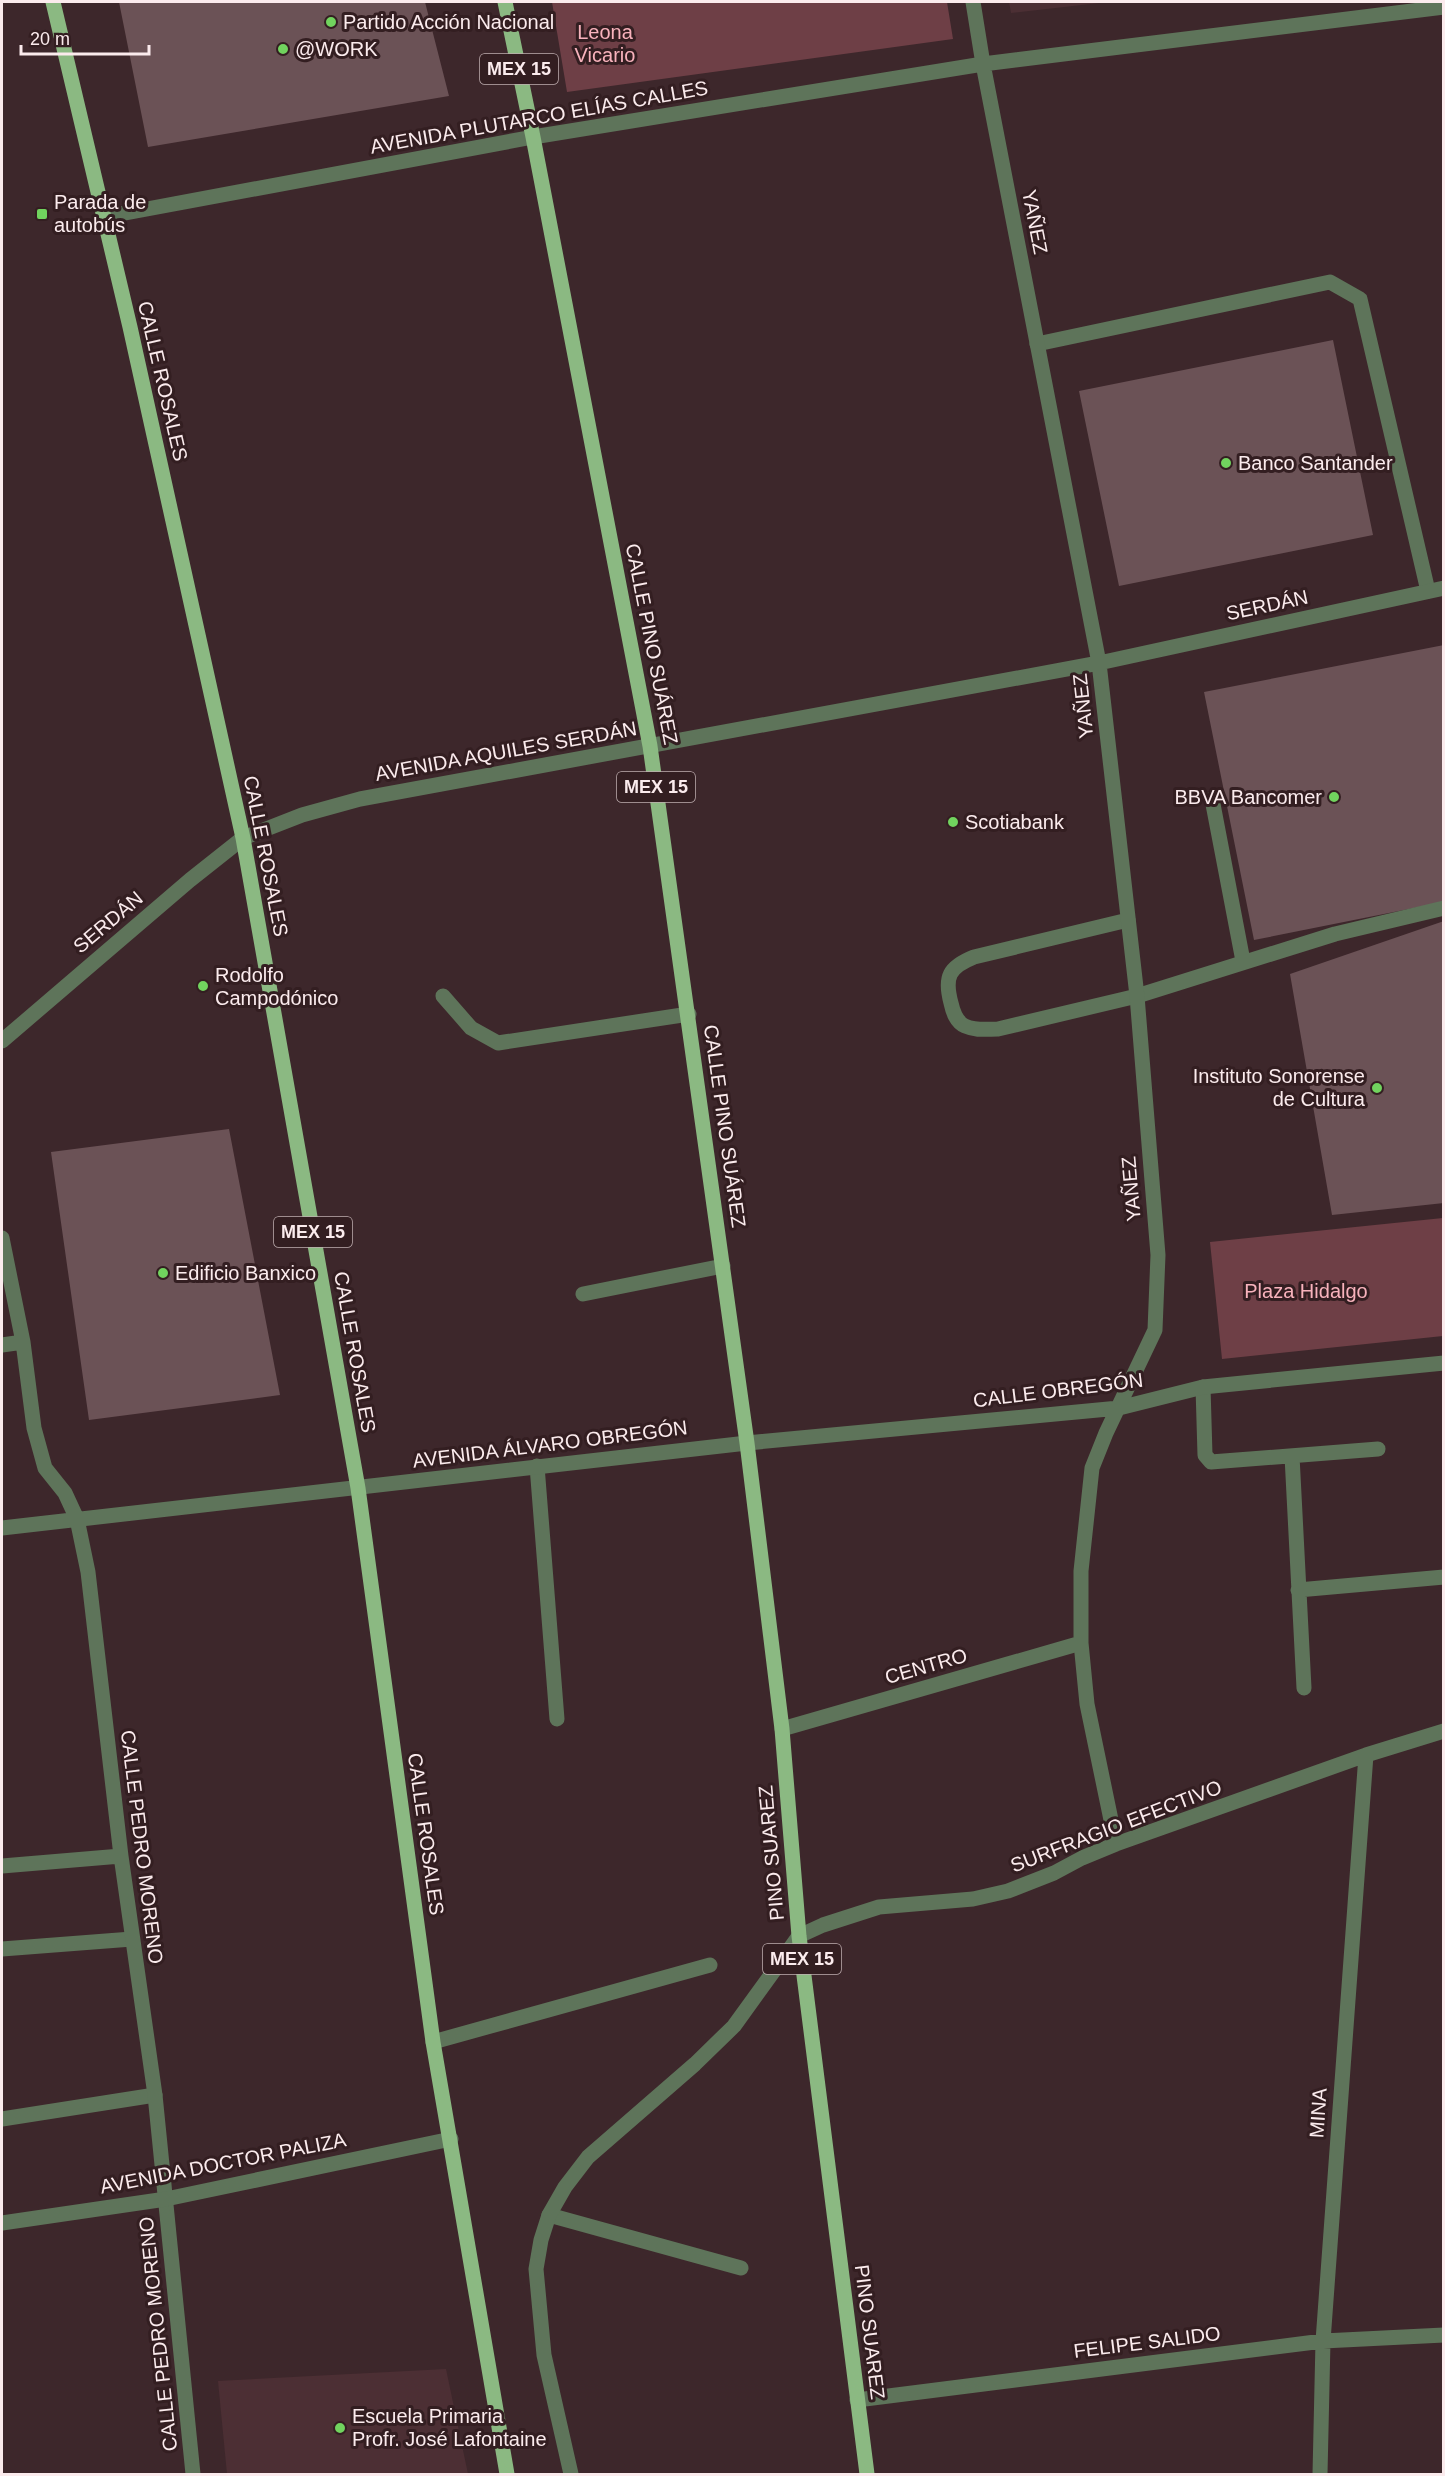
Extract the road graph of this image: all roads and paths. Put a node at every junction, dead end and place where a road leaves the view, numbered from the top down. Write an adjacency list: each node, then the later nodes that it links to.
1 (53, 2): 8 (main road, CALLE ROSALES / MEX 15)
2 (505, 2): 7 (main road, CALLE PINO SUÁREZ / MEX 15)
3 (973, 2): 6 (street, YAÑEZ)
4 (1399, 7): 5 (street, AVENIDA PLUTARCO ELÍAS CALLES); 6 (street, AVENIDA PLUTARCO ELÍAS CALLES)
5 (1443, 7)
6 (983, 63): 7 (street, AVENIDA PLUTARCO ELÍAS CALLES); 9 (street, YAÑEZ)
7 (533, 137): 8 (street, AVENIDA PLUTARCO ELÍAS CALLES); 12 (main road, CALLE PINO SUÁREZ / MEX 15)
8 (104, 217): 14 (main road, CALLE ROSALES / MEX 15)
9 (1037, 344): 10 (street); 11 (street, YAÑEZ)
10 (1436, 589): 11 (street, SERDÁN)
11 (1099, 663): 12 (street, AVENIDA AQUILES SERDÁN); 16 (street, YAÑEZ)
12 (650, 746): 14 (street, AVENIDA AQUILES SERDÁN); 20 (main road, CALLE PINO SUÁREZ / MEX 15)
13 (1212, 799): 17 (street)
14 (243, 838): 21 (street, SERDÁN); 34 (main road, CALLE ROSALES / MEX 15)
15 (1443, 908): 17 (street)
16 (1128, 920): 19 (street, YAÑEZ); 19 (street)
17 (1243, 961): 19 (street)
18 (443, 996): 20 (street)
19 (1137, 996): 29 (street, YAÑEZ)
20 (689, 1014): 23 (main road, CALLE PINO SUÁREZ / MEX 15)
21 (2, 1041)
22 (2, 1238): 25 (street, CALLE PEDRO MORENO)
23 (723, 1266): 24 (street); 30 (main road, CALLE PINO SUÁREZ / MEX 15)
24 (583, 1294)
25 (23, 1342): 26 (street); 35 (street, CALLE PEDRO MORENO)
26 (2, 1345)
27 (1443, 1364): 28 (street, CALLE OBREGÓN)
28 (1203, 1387): 29 (street, CALLE OBREGÓN); 32 (street)
29 (1119, 1408): 30 (street, CALLE OBREGÓN); 39 (street, YAÑEZ)
30 (747, 1443): 33 (street, AVENIDA ÁLVARO OBREGÓN); 42 (main road, PINO SUAREZ / MEX 15)
31 (1378, 1449): 32 (street)
32 (1292, 1456): 38 (street)
33 (537, 1466): 34 (street, AVENIDA ÁLVARO OBREGÓN); 41 (street)
34 (358, 1488): 35 (street, AVENIDA ÁLVARO OBREGÓN); 52 (main road, CALLE ROSALES / MEX 15)
35 (77, 1519): 36 (street, AVENIDA ÁLVARO OBREGÓN); 46 (street, CALLE PEDRO MORENO)
36 (2, 1528)
37 (1443, 1577): 38 (street)
38 (1298, 1590): 40 (street)
39 (1081, 1643): 42 (street, CENTRO); 45 (street, YAÑEZ)
40 (1304, 1688)
41 (556, 1719)
42 (782, 1729): 48 (main road, PINO SUAREZ / MEX 15)
43 (1443, 1731): 44 (street, SURFRAGIO EFECTIVO)
44 (1366, 1755): 45 (street, SURFRAGIO EFECTIVO); 61 (street, MINA)
45 (1116, 1844): 48 (street, SURFRAGIO EFECTIVO)
46 (121, 1856): 47 (street); 49 (street, CALLE PEDRO MORENO)
47 (2, 1866)
48 (799, 1936): 57 (street); 62 (main road, PINO SUAREZ / MEX 15)
49 (132, 1939): 50 (street); 53 (street, CALLE PEDRO MORENO)
50 (2, 1949)
51 (710, 1965): 52 (street)
52 (433, 2042): 55 (main road, CALLE ROSALES / MEX 15)
53 (155, 2095): 54 (street); 56 (street, CALLE PEDRO MORENO)
54 (2, 2119)
55 (451, 2139): 56 (street, AVENIDA DOCTOR PALIZA); 64 (main road, CALLE ROSALES / MEX 15)
56 (166, 2199): 58 (street, AVENIDA DOCTOR PALIZA); 63 (street, CALLE PEDRO MORENO)
57 (549, 2215): 59 (street); 65 (street)
58 (2, 2223)
59 (741, 2268)
60 (1443, 2335): 61 (street, FELIPE SALIDO)
61 (1323, 2341): 62 (street, FELIPE SALIDO); 67 (street, MINA)
62 (857, 2400): 66 (main road, PINO SUAREZ / MEX 15)
63 (193, 2475)
64 (507, 2475)
65 (571, 2475)
66 (867, 2475)
67 (1320, 2475)

